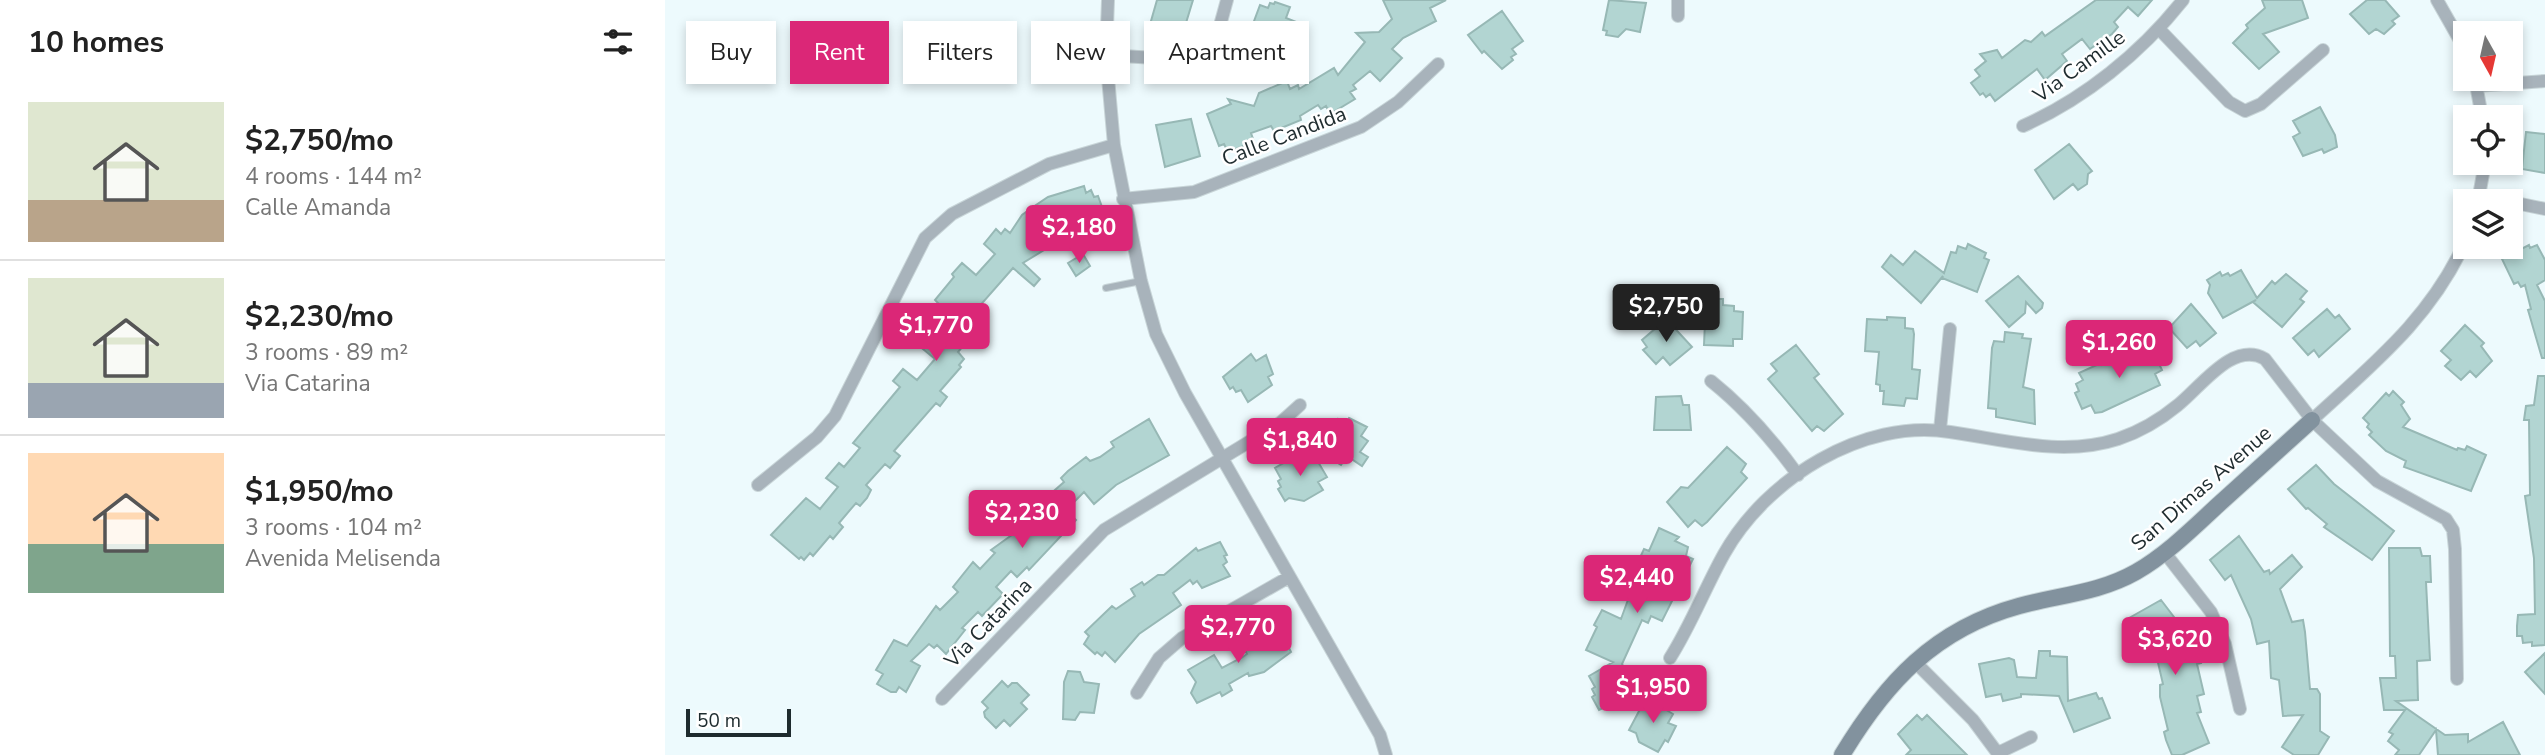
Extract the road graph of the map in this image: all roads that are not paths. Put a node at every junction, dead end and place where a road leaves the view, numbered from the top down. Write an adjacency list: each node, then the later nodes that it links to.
1 (1108, 0): 7 (street)
2 (1227, 0): 11 (street)
3 (1678, 0): 6 (street)
4 (2182, 0): 9 (street, Via Camille)
5 (2437, 0): 8 (street)
6 (1678, 16)
7 (1107, 21)
8 (2453, 28)
9 (2159, 29): 10 (street); 16 (street, Via Camille)
10 (2323, 50)
11 (1130, 56)
12 (1439, 64): 18 (street, Calle Candida)
13 (2523, 81): 14 (street)
14 (2545, 81)
15 (1109, 84): 17 (street)
16 (2023, 126)
17 (1114, 145): 18 (street); 31 (street)
18 (1123, 199): 22 (street)
19 (2523, 205): 20 (street)
20 (2545, 209)
21 (2456, 259): 27 (street)
22 (1141, 281): 23 (lane); 29 (street)
23 (1106, 288)
24 (1950, 329): 28 (street)
25 (1711, 382): 30 (street)
26 (1300, 405): 29 (street, Via Catarina)
27 (2312, 420): 28 (street); 32 (street, San Dimas Avenue); 36 (street)
28 (1940, 430): 30 (street)
29 (1223, 457): 33 (street); 38 (street, Via Catarina)
30 (1798, 475): 34 (street)
31 (758, 485)
32 (2165, 553): 35 (street, San Dimas Avenue); 39 (street)
33 (1289, 577): 37 (street); 42 (street)
34 (1670, 658)
35 (1913, 661): 41 (street); 43 (street, San Dimas Avenue)
36 (2457, 679)
37 (1137, 693)
38 (943, 699)
39 (2240, 709)
40 (2031, 737): 41 (street)
41 (1998, 754)
42 (1386, 755)
43 (1842, 755)

